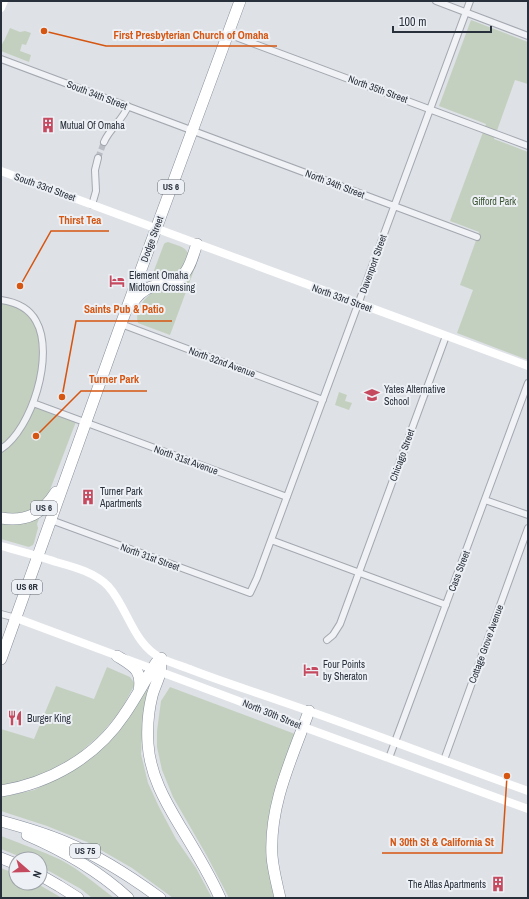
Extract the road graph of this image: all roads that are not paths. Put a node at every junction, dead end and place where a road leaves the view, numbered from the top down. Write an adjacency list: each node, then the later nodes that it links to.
1 (4, 1): 5 (main road)
2 (240, 1): 7 (highway, Dodge Street / US 6)
3 (436, 1): 6 (street)
4 (470, 1): 6 (street, Davenport Street)
5 (1, 8)
6 (466, 12): 8 (street); 11 (street, Davenport Street)
7 (228, 34): 11 (street, North 35th Street); 12 (highway, Dodge Street / US 6)
8 (528, 36)
9 (1, 59): 10 (street, South 34th Street)
10 (128, 106): 12 (street, South 34th Street); 13 (street)
11 (430, 109): 14 (street, North 35th Street); 18 (street, Davenport Street)
12 (192, 131): 18 (street, North 34th Street); 19 (highway, Dodge Street / US 6)
13 (104, 142)
14 (528, 146)
15 (98, 158): 17 (street)
16 (1, 171): 17 (main road, South 33rd Street)
17 (92, 204): 19 (main road, South 33rd Street)
18 (394, 206): 20 (street, North 34th Street); 23 (street, Davenport Street)
19 (156, 228): 21 (main road, North 33rd Street); 24 (highway, Dodge Street / US 6)
20 (477, 237)
21 (197, 244): 23 (main road, North 33rd Street); 24 (highway)
22 (1, 300): 29 (street)
23 (358, 304): 25 (main road, North 33rd Street); 28 (street, Davenport Street)
24 (122, 320): 28 (street, North 32nd Avenue); 30 (highway, Dodge Street / US 6)
25 (446, 336): 26 (main road, North 33rd Street); 44 (street, Chicago Street)
26 (528, 366)
27 (528, 383): 34 (street, Cass Street)
28 (323, 400): 33 (street, Davenport Street)
29 (33, 402): 30 (street, North 31st Avenue); 31 (street)
30 (86, 422): 32 (highway, Dodge Street / US 6); 33 (street, North 31st Avenue)
31 (1, 449)
32 (68, 469): 36 (highway, US 6); 38 (highway, Dodge Street / US 6R)
33 (287, 497): 41 (street, Davenport Street)
34 (485, 500): 35 (street); 46 (street, Cass Street)
35 (528, 516)
36 (28, 517): 37 (highway, US 6); 40 (highway)
37 (1, 518)
38 (50, 520): 40 (highway, Dodge Street / US 6R); 45 (street, North 31st Street)
39 (528, 528): 59 (street, Cottage Grove Avenue)
40 (44, 540): 43 (highway, Dodge Street / US 6R)
41 (271, 540): 44 (street); 45 (street, Davenport Street)
42 (1, 546): 43 (main road, North 30th Street)
43 (38, 556): 48 (highway, Dodge Street / US 6R); 51 (main road, North 30th Street)
44 (358, 573): 46 (street); 49 (street, Chicago Street)
45 (250, 593)
46 (446, 605): 57 (street, Cass Street)
47 (1, 614): 48 (street)
48 (16, 618): 50 (main road, North 30th Street); 52 (highway, Dodge Street / US 6R)
49 (327, 640)
50 (117, 656): 53 (main road, North 30th Street); 54 (highway)
51 (161, 658): 53 (highway); 55 (main road, North 30th Street)
52 (1, 659)
53 (156, 670): 54 (highway); 56 (main road, North 30th Street); 69 (highway)
54 (139, 691): 61 (highway)
55 (309, 711): 56 (highway); 57 (main road, North 30th Street)
56 (303, 727): 58 (main road, North 30th Street); 70 (highway)
57 (395, 742): 58 (street, Cass Street); 59 (main road, North 30th Street)
58 (389, 758): 62 (main road, North 30th Street)
59 (444, 760): 60 (main road, North 30th Street)
60 (528, 791)
61 (1, 792)
62 (528, 809)
63 (1, 821): 68 (highway, US 75)
64 (1, 824): 67 (highway)
65 (48, 880): 66 (highway)
66 (78, 898)
67 (128, 898)
68 (160, 898)
69 (220, 898)
70 (280, 898)

